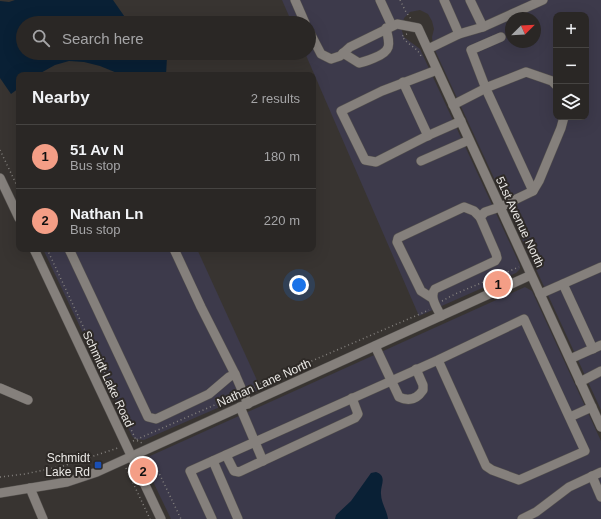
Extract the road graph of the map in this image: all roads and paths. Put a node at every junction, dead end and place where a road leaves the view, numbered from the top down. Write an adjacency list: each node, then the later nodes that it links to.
1 (295, 0): 7 (street)
2 (380, 0): 8 (street)
3 (400, 0): 10 (path)
4 (444, 0): 11 (street)
5 (470, 0): 9 (street)
6 (543, 0): 9 (street)
7 (302, 16)
8 (389, 27): 10 (street); 15 (street); 15 (street)
9 (483, 27): 11 (street)
10 (418, 28): 14 (street, 51st Avenue North)
11 (459, 34): 14 (street)
12 (500, 37): 19 (street)
13 (316, 46): 15 (street)
14 (428, 49): 16 (street, 51st Avenue North)
15 (343, 53)
16 (437, 70): 17 (street); 20 (street, 51st Avenue North)
17 (403, 82): 23 (street); 23 (street)
18 (555, 84): 19 (street)
19 (486, 89): 20 (street); 29 (street)
20 (453, 105): 22 (street, 51st Avenue North)
21 (563, 120): 29 (street)
22 (461, 121): 23 (street); 24 (street, 51st Avenue North)
23 (428, 136)
24 (469, 140): 26 (street); 30 (street, 51st Avenue North)
25 (0, 150): 28 (path)
26 (420, 161)
27 (0, 178): 31 (street)
28 (16, 184)
29 (532, 191): 30 (street)
30 (500, 208): 32 (street); 37 (street, 51st Avenue North)
31 (16, 212)
32 (480, 217): 42 (street); 42 (street)
33 (35, 252): 63 (street, Schmidt Lake Road)
34 (48, 252): 61 (path)
35 (70, 252): 50 (street)
36 (175, 252): 50 (street)
37 (527, 265): 39 (street, 51st Avenue North); 42 (path)
38 (601, 267): 40 (street)
39 (531, 275): 41 (street, 51st Avenue North); 43 (street, Nathan Lane North)
40 (563, 284): 41 (street); 45 (street)
41 (540, 294): 46 (street, 51st Avenue North)
42 (434, 302): 43 (street); 54 (path)
43 (440, 316): 44 (street, Nathan Lane North)
44 (375, 346): 51 (street); 57 (street, Nathan Lane North)
45 (597, 347): 46 (street)
46 (570, 359): 52 (street, 51st Avenue North)
47 (438, 360): 48 (street); 59 (street); 59 (street)
48 (416, 369): 51 (street); 51 (street)
49 (601, 371): 52 (street)
50 (235, 374): 54 (street)
51 (392, 380): 55 (street)
52 (580, 382): 58 (street, 51st Avenue North)
53 (0, 388): 56 (street)
54 (242, 393): 57 (street); 61 (path)
55 (352, 398): 62 (street); 68 (street)
56 (28, 400)
57 (244, 405): 62 (street); 64 (street, Nathan Lane North)
58 (592, 407): 59 (street); 60 (street, 51st Avenue North)
59 (570, 417)
60 (601, 427)
61 (136, 440): 63 (path); 64 (path)
62 (254, 442): 65 (street); 68 (street)
63 (122, 446): 66 (street, Schmidt Lake Road); 66 (path); 71 (path)
64 (145, 450): 66 (street, Nathan Lane North); 78 (path)
65 (226, 455): 67 (street); 68 (street)
66 (127, 458): 72 (street, Nathan Lane North); 76 (path); 77 (street, Schmidt Lake Road)
67 (213, 461): 79 (street); 80 (street)
68 (263, 461)
69 (601, 472): 70 (street)
70 (592, 476): 74 (street); 81 (street)
71 (0, 477)
72 (30, 488): 73 (street, Nathan Lane North); 75 (street)
73 (0, 493)
74 (601, 497)
75 (43, 519)
76 (150, 519)
77 (161, 519)
78 (182, 519)
79 (212, 519)
80 (238, 519)
81 (522, 519)

